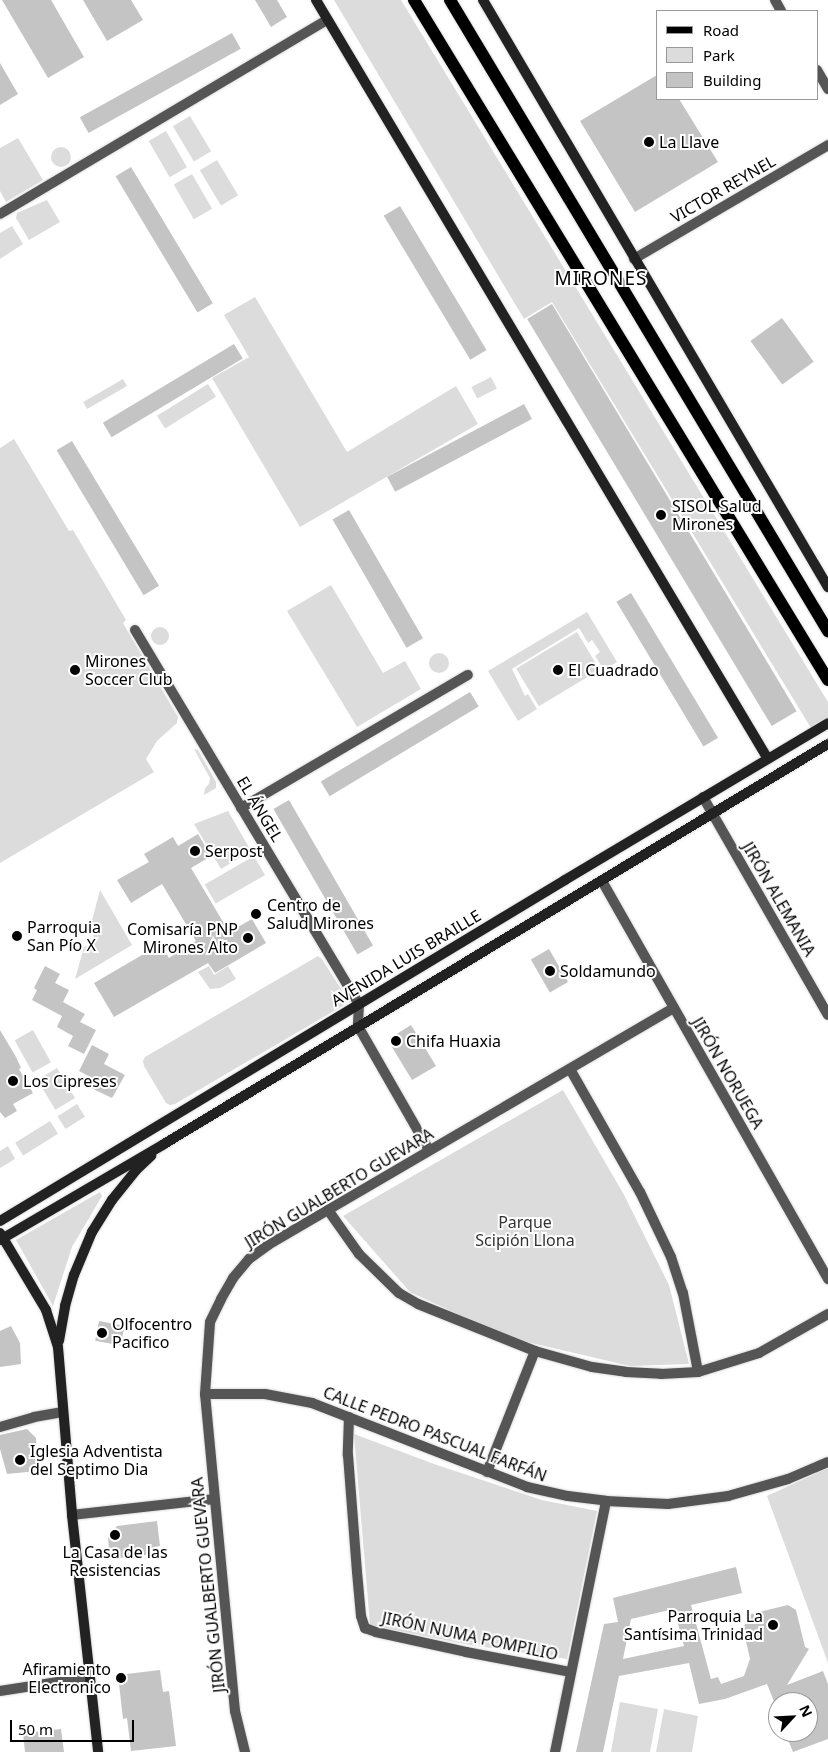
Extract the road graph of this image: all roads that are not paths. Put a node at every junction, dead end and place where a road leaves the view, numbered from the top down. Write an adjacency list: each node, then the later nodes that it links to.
1 (316, 0): 5 (street)
2 (414, 0): 15 (main road)
3 (450, 0): 13 (main road)
4 (483, 0): 10 (street)
5 (327, 20): 9 (street); 18 (street)
6 (818, 72): 7 (street)
7 (827, 85)
8 (828, 145): 10 (street, VICTOR REYNEL)
9 (0, 214)
10 (634, 259): 11 (street)
11 (828, 587)
12 (136, 630): 20 (street, EL ÁNGEL)
13 (828, 631)
14 (468, 675): 20 (street)
15 (828, 680)
16 (828, 724): 18 (street, AVENIDA LUIS BRAILLE)
17 (828, 744): 21 (street, AVENIDA LUIS BRAILLE)
18 (768, 759): 19 (street, AVENIDA LUIS BRAILLE)
19 (703, 797): 21 (street, JIRÓN ALEMANIA); 23 (street, AVENIDA LUIS BRAILLE)
20 (242, 808): 23 (street, EL ÁNGEL)
21 (712, 813): 22 (street, AVENIDA LUIS BRAILLE); 25 (street, JIRÓN ALEMANIA)
22 (602, 881): 24 (street, JIRÓN NORUEGA); 26 (street, AVENIDA LUIS BRAILLE)
23 (358, 1004): 26 (street); 31 (street, AVENIDA LUIS BRAILLE)
24 (674, 1008): 27 (street, JIRÓN GUALBERTO GUEVARA); 33 (street, JIRÓN NORUEGA)
25 (828, 1015)
26 (358, 1026): 28 (street, AVENIDA LUIS BRAILLE); 29 (street)
27 (570, 1069): 29 (street, JIRÓN GUALBERTO GUEVARA); 37 (street)
28 (164, 1144): 32 (street, AVENIDA LUIS BRAILLE); 35 (street)
29 (429, 1150): 30 (street, JIRÓN GUALBERTO GUEVARA)
30 (328, 1210): 36 (street); 38 (street, JIRÓN GUALBERTO GUEVARA)
31 (0, 1221)
32 (1, 1236): 35 (street)
33 (828, 1279)
34 (828, 1314): 37 (street)
35 (58, 1347): 39 (street)
36 (535, 1351): 37 (street); 43 (street)
37 (698, 1372)
38 (206, 1394): 40 (street, CALLE PEDRO PASCUAL FARFÁN); 44 (street, JIRÓN GUALBERTO GUEVARA)
39 (63, 1412): 41 (street); 46 (street)
40 (350, 1417): 43 (street, CALLE PEDRO PASCUAL FARFÁN); 47 (street, JIRÓN NUMA POMPILIO)
41 (0, 1427)
42 (828, 1462): 45 (street, CALLE PEDRO PASCUAL FARFÁN)
43 (487, 1472): 45 (street, CALLE PEDRO PASCUAL FARFÁN)
44 (214, 1499): 46 (street); 51 (street, JIRÓN GUALBERTO GUEVARA)
45 (606, 1501): 47 (street)
46 (72, 1515): 48 (street)
47 (571, 1672): 52 (street)
48 (90, 1677): 49 (street); 50 (street)
49 (0, 1691)
50 (98, 1752)
51 (246, 1752)
52 (555, 1752)

